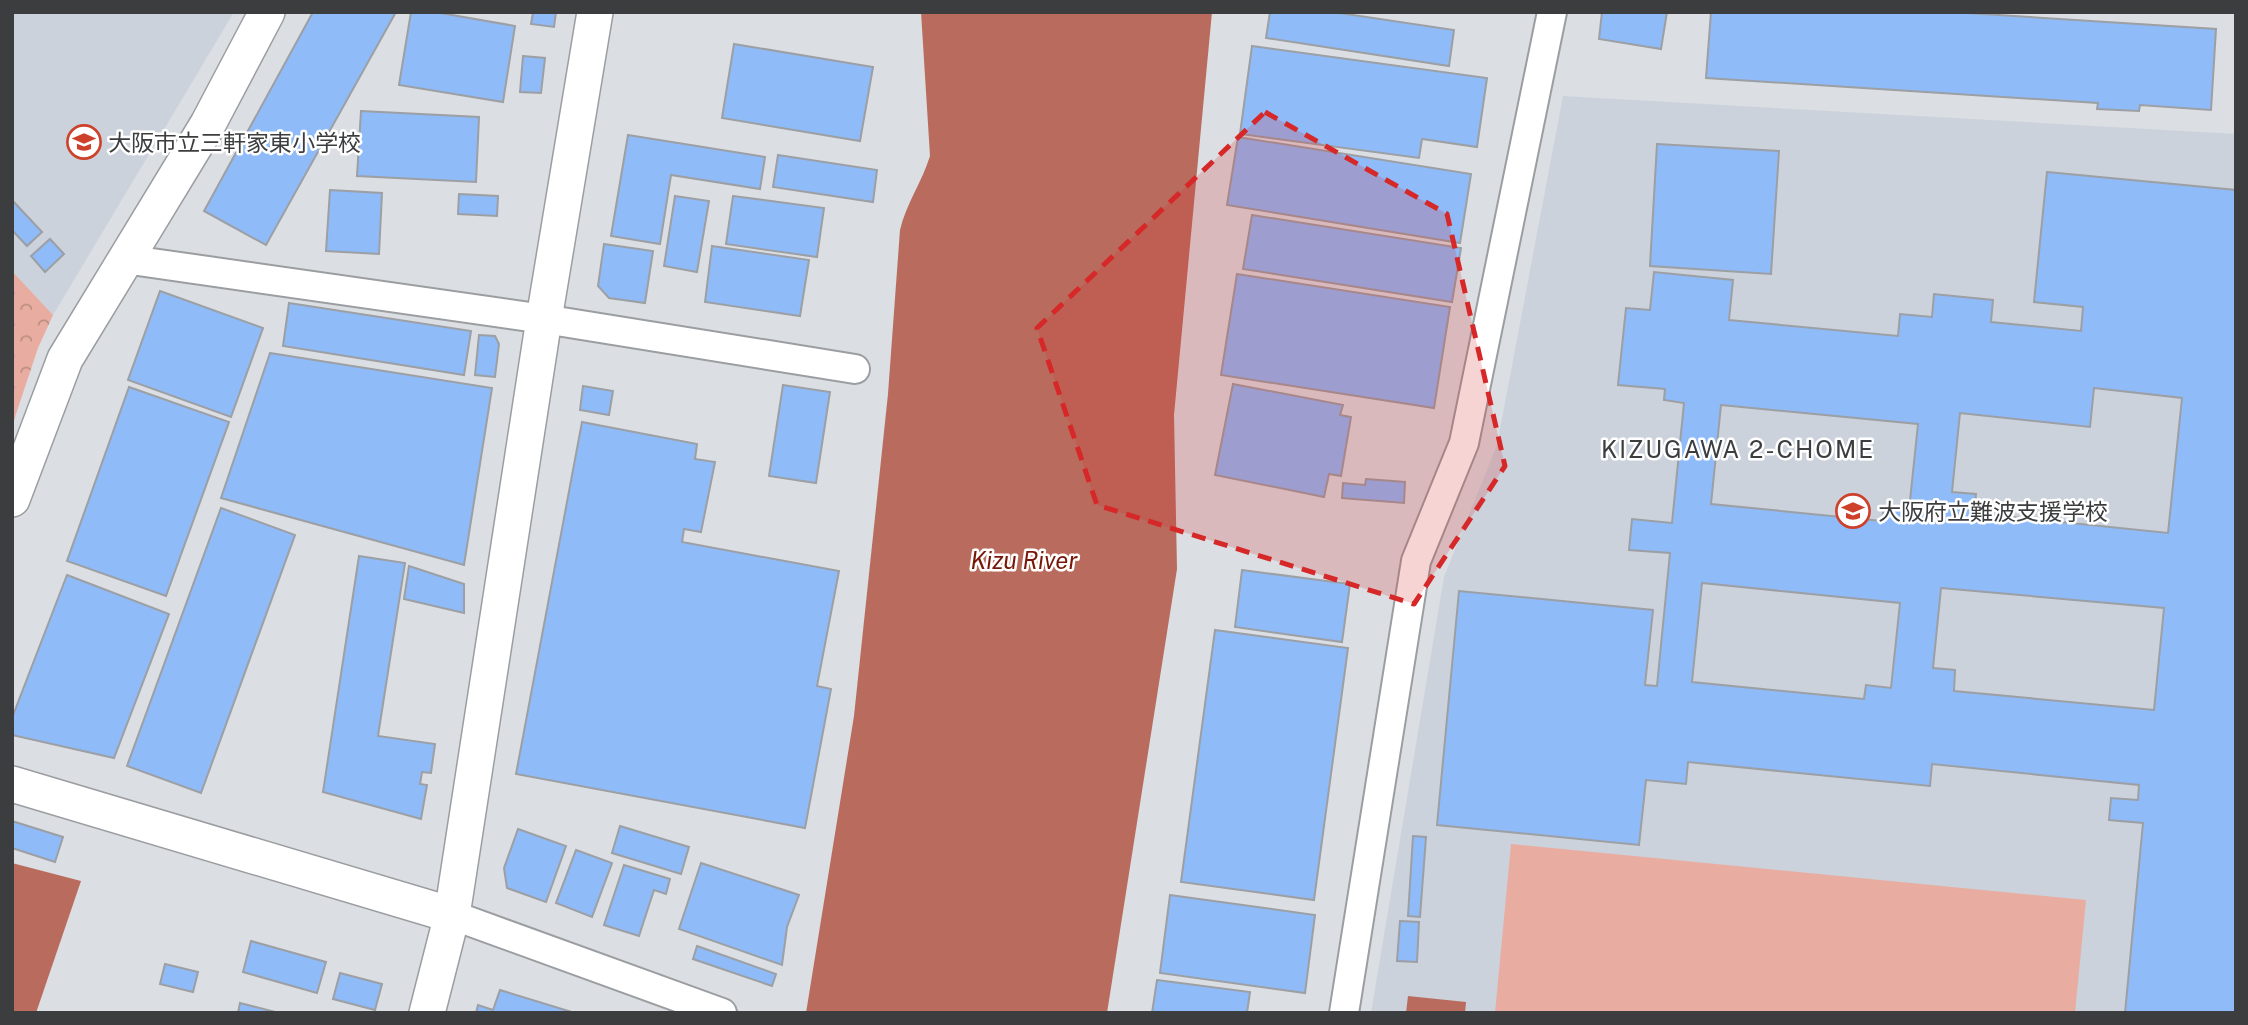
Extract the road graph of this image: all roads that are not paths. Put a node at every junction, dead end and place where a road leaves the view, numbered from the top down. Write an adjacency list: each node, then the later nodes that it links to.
1 (267, 12): 4 (street)
2 (594, 12): 5 (street)
3 (1552, 12): 12 (street)
4 (124, 260): 5 (street); 7 (street)
5 (544, 319): 6 (street); 9 (street)
6 (855, 369)
7 (12, 499)
8 (12, 784): 9 (street)
9 (452, 915): 10 (street); 11 (street)
10 (427, 1013)
11 (722, 1013)
12 (1344, 1013)

